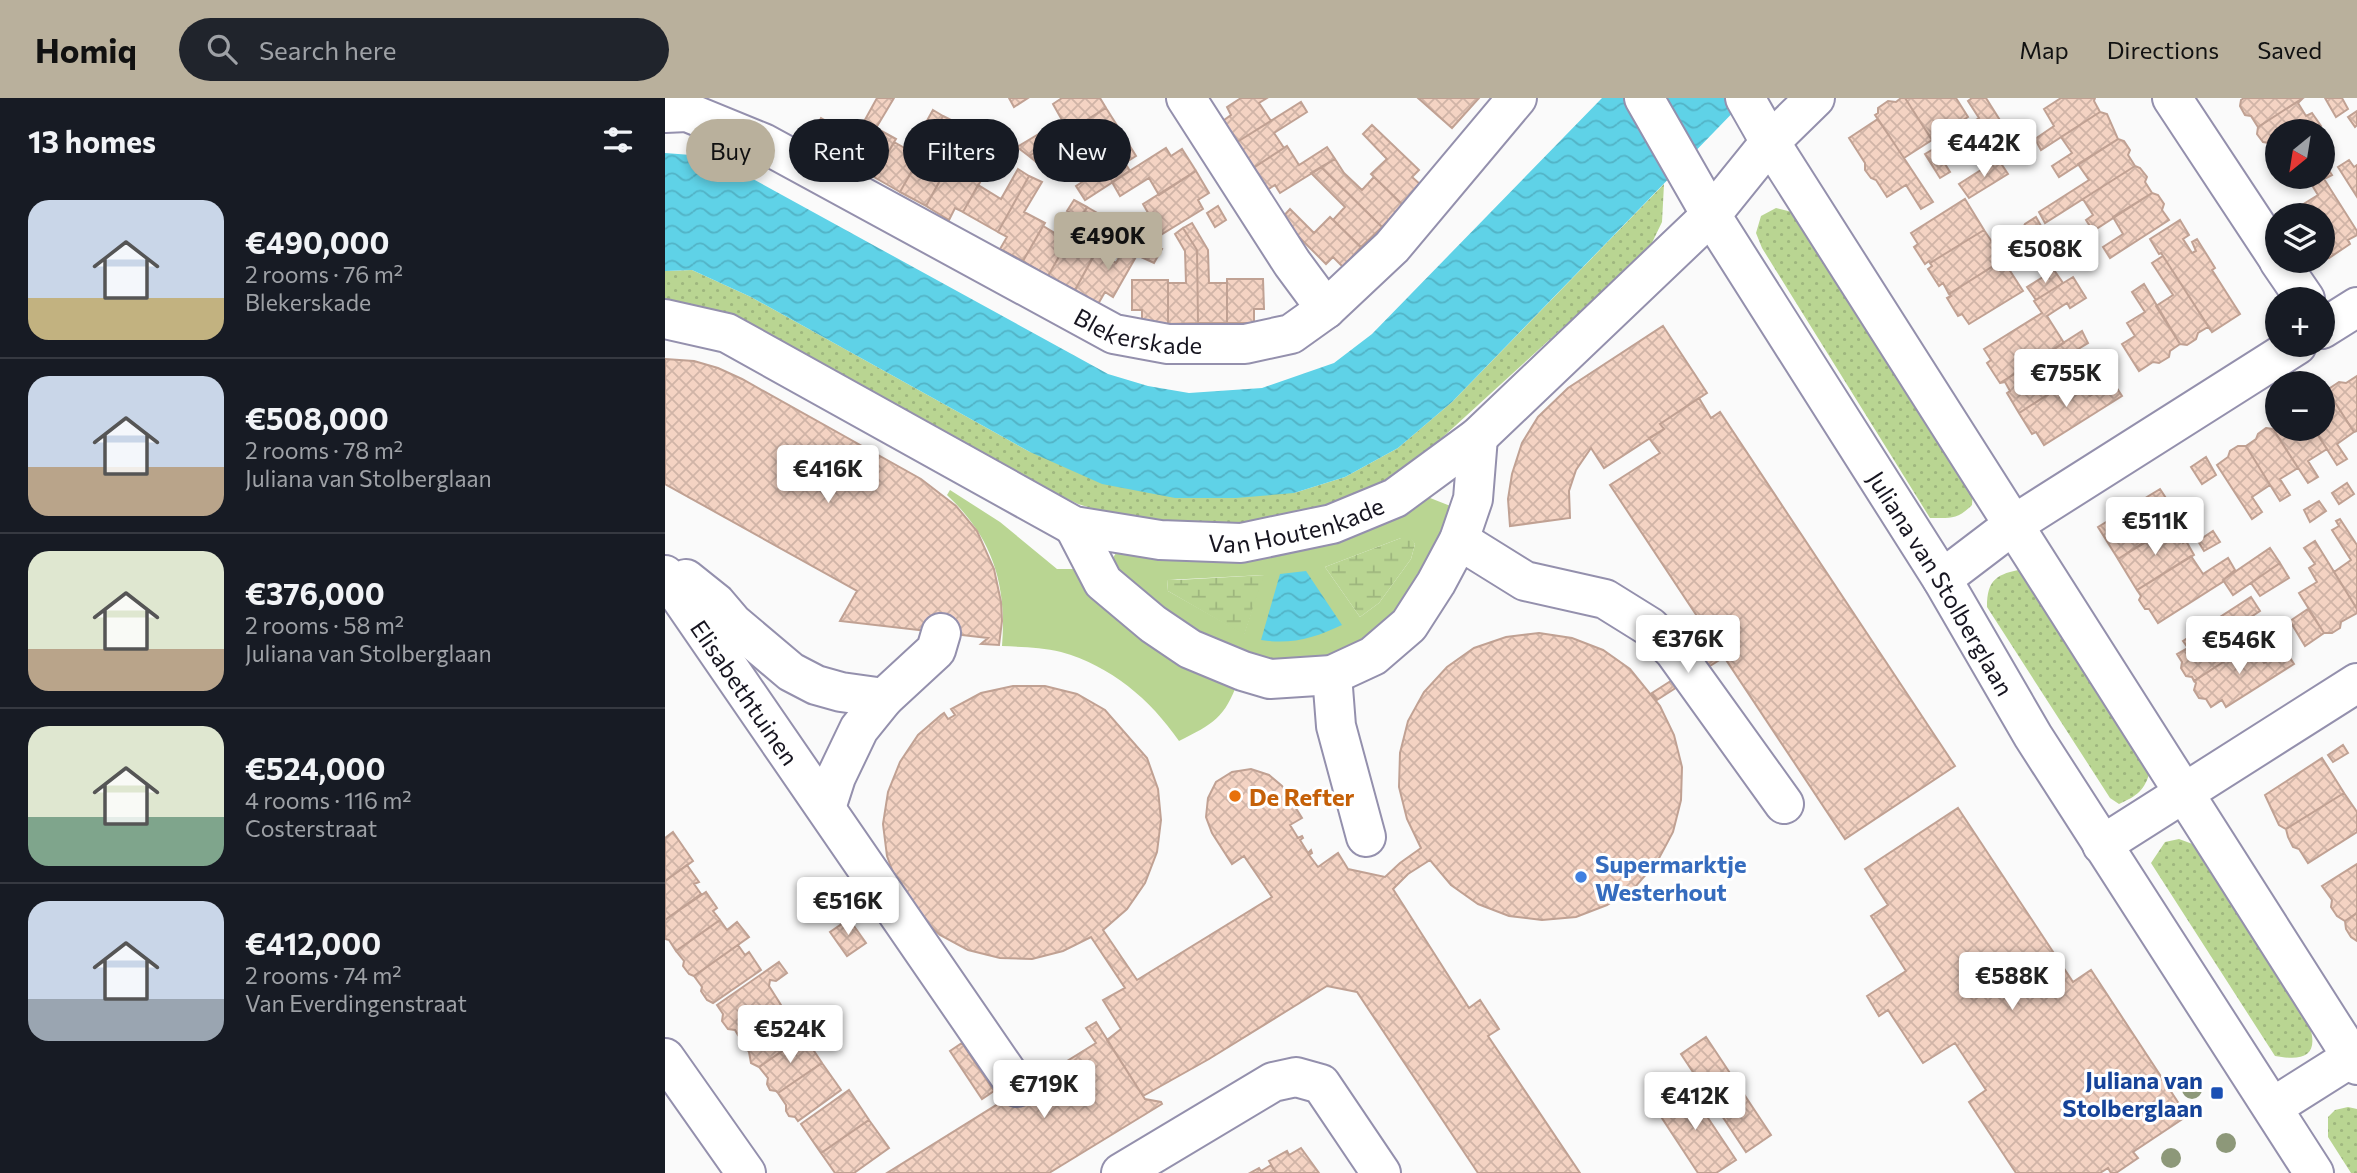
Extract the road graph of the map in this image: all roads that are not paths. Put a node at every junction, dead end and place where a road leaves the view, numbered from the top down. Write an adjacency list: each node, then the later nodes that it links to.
1 (1186, 98): 12 (street)
2 (1517, 98): 12 (street, Blekerskade)
3 (1644, 98): 9 (street, Juliana van Stolberglaan)
4 (1815, 98): 8 (street, Van Houtenkade)
5 (2172, 98): 10 (street)
6 (1747, 101): 8 (street)
7 (665, 113): 12 (street, Blekerskade)
8 (1770, 142): 9 (street, Van Houtenkade); 17 (street)
9 (1711, 215): 16 (street, Van Houtenkade); 22 (street, Juliana van Stolberglaan)
10 (2265, 239)
11 (2357, 307): 13 (street)
12 (1326, 309)
13 (2335, 316)
14 (665, 319): 18 (street, Van Houtenkade)
15 (2266, 357): 17 (street)
16 (1478, 437): 18 (street, Van Houtenkade); 19 (street)
17 (2013, 525): 22 (street); 27 (street)
18 (1074, 526): 24 (street)
19 (1459, 540): 24 (street); 28 (street)
20 (665, 569): 26 (street, Elisabethtuinen)
21 (665, 575): 29 (street, Elisabethtuinen)
22 (1942, 579): 31 (street, Juliana van Stolberglaan)
23 (941, 633): 26 (street, Elisabethtuinen)
24 (1332, 675): 30 (street)
25 (2357, 683): 27 (street)
26 (884, 698): 29 (street, Elisabethtuinen)
27 (2184, 793): 31 (street); 33 (street)
28 (1784, 804)
29 (826, 808): 34 (street, Elisabethtuinen)
30 (1366, 837)
31 (2102, 845): 35 (street, Juliana van Stolberglaan)
32 (665, 1058): 36 (street)
33 (2355, 1059): 35 (street)
34 (1017, 1087)
35 (2273, 1107): 39 (street, Juliana van Stolberglaan)
36 (746, 1173)
37 (1121, 1173): 38 (street)
38 (1381, 1173)
39 (2314, 1173)

